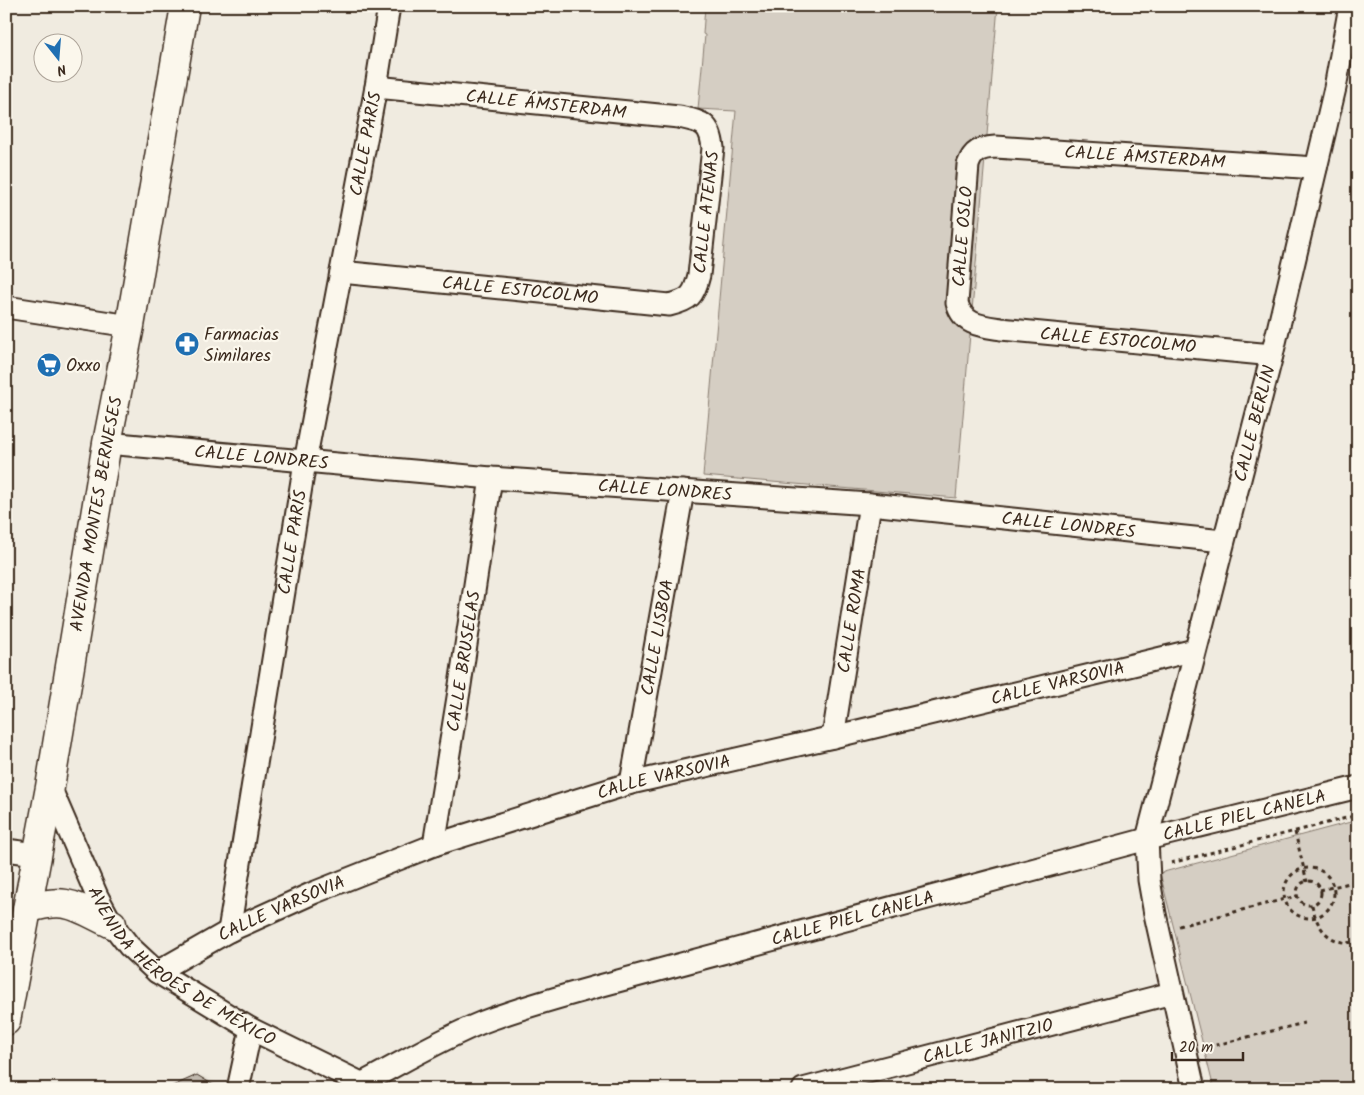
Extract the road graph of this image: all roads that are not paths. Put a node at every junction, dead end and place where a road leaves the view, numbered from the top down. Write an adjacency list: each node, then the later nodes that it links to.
1 (185, 6): 12 (street, AVENIDA MONTES BERNESES)
2 (389, 6): 4 (street, CALLE PARÍS)
3 (1350, 6): 7 (street, CALLE BERLÍN)
4 (376, 87): 5 (street, CALLE ÁMSTERDAM); 8 (street, CALLE PARÍS)
5 (711, 132): 9 (street, CALLE ATENAS)
6 (974, 152): 7 (street, CALLE ÁMSTERDAM); 11 (street, CALLE OSLO)
7 (1316, 168): 13 (street, CALLE BERLÍN)
8 (340, 272): 9 (street, CALLE ESTOCOLMO); 15 (street, CALLE PARÍS)
9 (695, 291)
10 (6, 307): 12 (street)
11 (966, 320): 13 (street, CALLE ESTOCOLMO)
12 (130, 326): 14 (street, AVENIDA MONTES BERNESES)
13 (1272, 355): 19 (street, CALLE BERLÍN)
14 (107, 443): 15 (street, CALLE LONDRES); 23 (street, AVENIDA MONTES BERNESES)
15 (305, 462): 16 (street, CALLE LONDRES); 31 (street, CALLE PARÍS)
16 (491, 478): 17 (street, CALLE LONDRES); 26 (street, CALLE BRUSELAS)
17 (683, 491): 18 (street, CALLE LONDRES); 22 (street, CALLE LISBOA)
18 (870, 504): 19 (street, CALLE LONDRES); 21 (street, CALLE ROMA)
19 (1223, 541): 20 (street, CALLE BERLÍN)
20 (1195, 650): 21 (street, CALLE VARSOVIA); 25 (street, CALLE BERLÍN)
21 (833, 737): 22 (street, CALLE VARSOVIA)
22 (631, 783): 26 (street, CALLE VARSOVIA)
23 (50, 787): 28 (street, AVENIDA MONTES BERNESES); 30 (street, AVENIDA HÉROES DE MÉXICO)
24 (1358, 787): 25 (street, CALLE PIEL CANELA)
25 (1147, 839): 33 (street, CALLE BERLÍN); 36 (street, CALLE PIEL CANELA)
26 (434, 844): 31 (street, CALLE VARSOVIA)
27 (6, 850): 28 (street)
28 (36, 854): 29 (street, AVENIDA MONTES BERNESES)
29 (27, 909): 30 (street); 34 (street, AVENIDA MONTES BERNESES)
30 (112, 924): 32 (street, AVENIDA HÉROES DE MÉXICO)
31 (229, 931): 32 (street, CALLE VARSOVIA)
32 (157, 972): 35 (street, AVENIDA HÉROES DE MÉXICO)
33 (1172, 993): 38 (street, CALLE JANITZIO); 39 (street, CALLE BERLÍN)
34 (6, 1021)
35 (251, 1029): 36 (street, AVENIDA HÉROES DE MÉXICO); 37 (street)
36 (367, 1086)
37 (238, 1089)
38 (803, 1089)
39 (1194, 1089)

